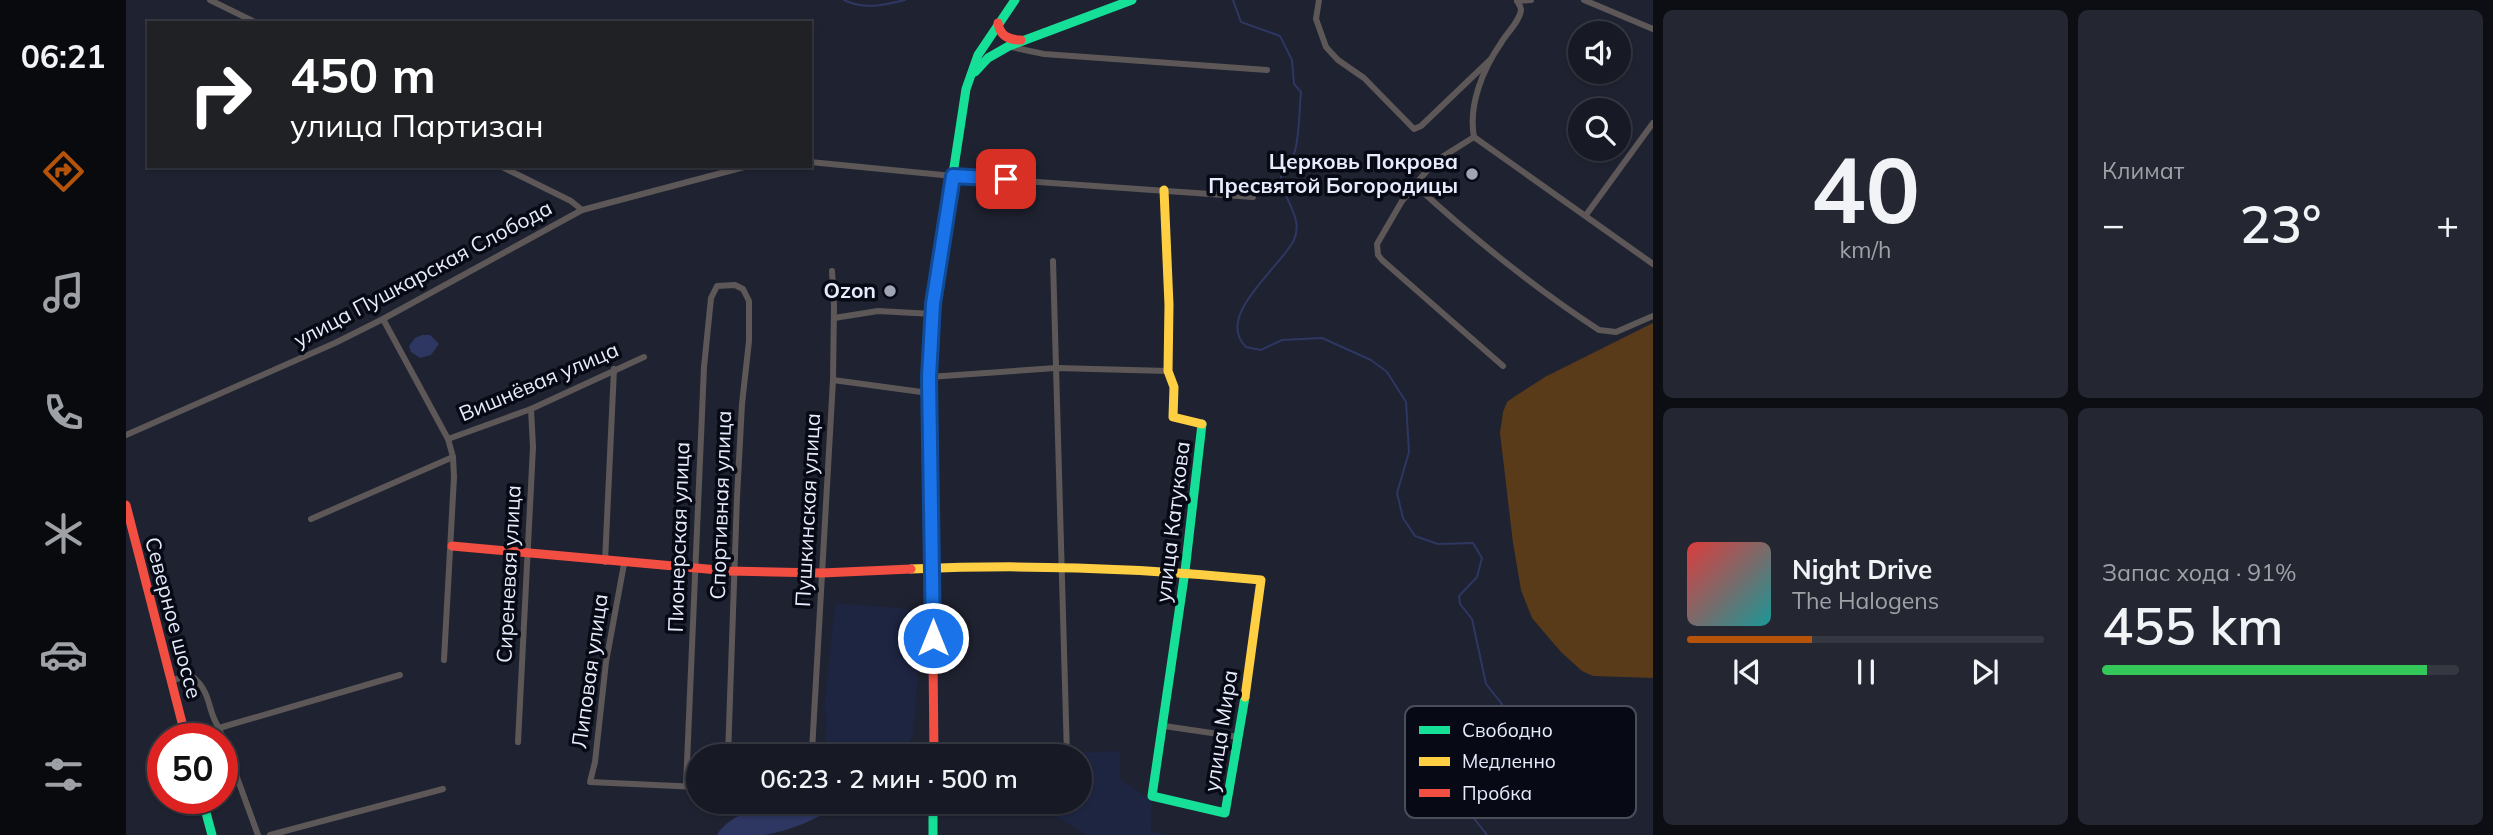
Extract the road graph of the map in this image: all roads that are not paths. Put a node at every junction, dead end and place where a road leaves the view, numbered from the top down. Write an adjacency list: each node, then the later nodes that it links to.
1 (209, 0): 8 (street)
2 (1132, 0): 11 (street)
3 (1319, 0): 13 (street)
4 (1531, 0): 6 (street)
5 (1584, 0): 10 (street)
6 (1517, 1): 13 (street)
7 (1014, 2): 9 (street)
8 (253, 21)
9 (998, 23): 11 (street); 15 (street)
10 (1653, 29)
11 (1025, 40): 12 (street)
12 (1009, 46): 14 (street); 15 (street)
13 (1490, 60): 17 (street)
14 (1267, 70)
15 (966, 89): 21 (street)
16 (1653, 123): 26 (street)
17 (1474, 136): 22 (street); 26 (street)
18 (812, 162): 21 (street)
19 (504, 168): 25 (street)
20 (740, 168): 25 (street, улица Пушкарская Слобода)
21 (953, 176): 23 (street); 31 (street)
22 (1415, 185): 32 (street); 36 (street)
23 (1164, 190): 24 (street); 39 (street, улица Катукова)
24 (1253, 197)
25 (582, 209): 34 (street, улица Пушкарская Слобода)
26 (1586, 215): 28 (street)
27 (1053, 261): 37 (street)
28 (1653, 264)
29 (832, 271): 33 (street, Пушкинская улица)
30 (714, 290): 54 (street, Пионерская улица); 56 (street, Спортивная улица)
31 (933, 314): 33 (street); 40 (street)
32 (1653, 316)
33 (834, 318): 41 (street, Пушкинская улица)
34 (383, 319): 44 (street, улица Пушкарская Слобода); 45 (street)
35 (644, 357): 38 (street, Вишнёвая улица)
36 (1503, 366)
37 (1056, 368): 39 (street); 40 (street); 53 (street)
38 (614, 369): 43 (street, Вишнёвая улица); 51 (street)
39 (1168, 371): 57 (street, улица Катукова)
40 (929, 377): 42 (street)
41 (833, 380): 42 (street); 58 (street, Пушкинская улица)
42 (929, 393): 55 (street)
43 (531, 409): 45 (street, Вишнёвая улица); 50 (street, Сиреневая улица)
44 (126, 435)
45 (448, 439): 46 (street)
46 (453, 457): 48 (street); 49 (street)
47 (126, 505): 61 (street, Северное шоссе)
48 (311, 519)
49 (452, 546): 50 (street); 59 (street)
50 (527, 552): 51 (street); 67 (street, Сиреневая улица)
51 (605, 562): 52 (street)
52 (624, 564): 54 (street); 74 (street, Липовая улица)
53 (1063, 566): 55 (street); 57 (street); 72 (street)
54 (696, 568): 56 (street); 68 (street, Пионерская улица)
55 (933, 568): 58 (street); 71 (street)
56 (735, 570): 58 (street); 69 (street, Спортивная улица)
57 (1185, 571): 65 (street, улица Катукова); 66 (street, улица Мира)
58 (822, 573): 70 (street, Пушкинская улица)
59 (444, 660)
60 (400, 675): 64 (street)
61 (171, 680): 62 (street, Северное шоссе); 63 (street)
62 (182, 723)
63 (216, 723)
64 (236, 723)
65 (1164, 726): 66 (street); 76 (street, улица Катукова)
66 (1239, 737): 76 (street, улица Мира)
67 (518, 742)
68 (688, 744)
69 (728, 744)
70 (812, 744)
71 (934, 744)
72 (1068, 744)
73 (238, 780): 80 (street)
74 (686, 786)
75 (443, 789): 81 (street)
76 (1152, 796)
77 (206, 814): 79 (street)
78 (933, 814): 82 (street)
79 (212, 835)
80 (258, 835)
81 (270, 835)
82 (933, 835)

